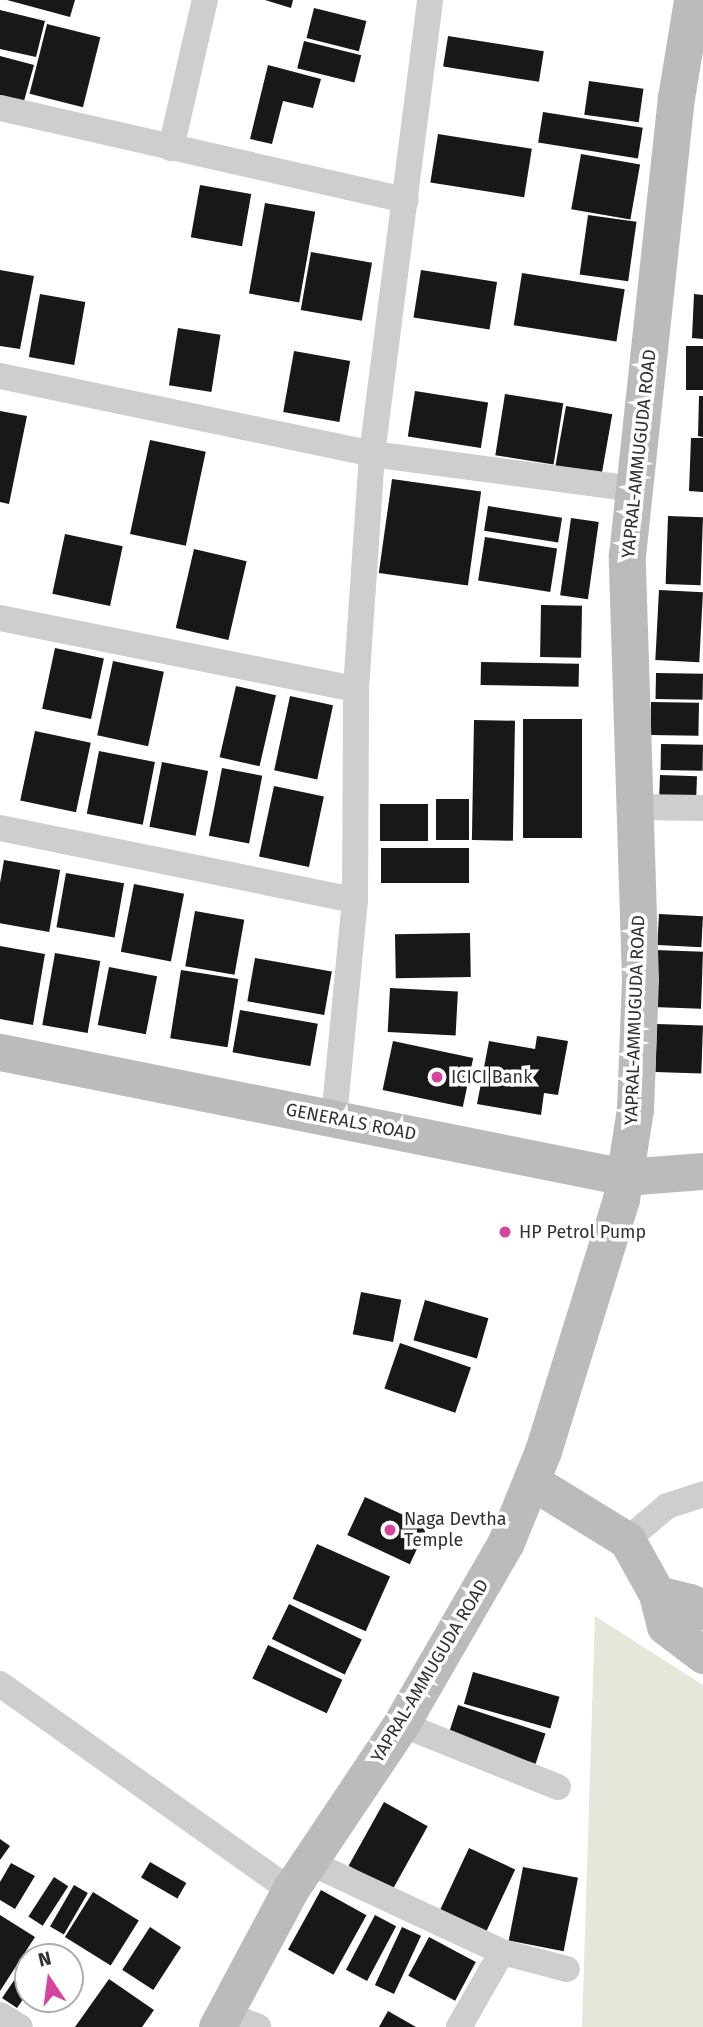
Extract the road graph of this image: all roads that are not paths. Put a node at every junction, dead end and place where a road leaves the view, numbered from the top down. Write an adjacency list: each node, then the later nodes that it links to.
1 (205, 0): 6 (street)
2 (430, 0): 7 (street)
3 (692, 0): 4 (main road, YAPRAL-AMMUGUDA ROAD)
4 (694, 37): 10 (main road, YAPRAL-AMMUGUDA ROAD)
5 (0, 108): 6 (street)
6 (171, 148): 7 (street)
7 (406, 200): 9 (street)
8 (0, 376): 9 (street)
9 (372, 454): 10 (street); 12 (street)
10 (634, 489): 13 (main road, YAPRAL-AMMUGUDA ROAD)
11 (0, 618): 12 (street)
12 (356, 689): 16 (street)
13 (636, 807): 14 (street); 20 (main road, YAPRAL-AMMUGUDA ROAD)
14 (703, 808)
15 (0, 828): 16 (street)
16 (355, 900): 18 (street)
17 (0, 1052): 18 (main road, GENERALS ROAD)
18 (334, 1118): 20 (main road, GENERALS ROAD)
19 (703, 1171): 20 (main road, GENERALS ROAD)
20 (625, 1177): 21 (main road, YAPRAL-AMMUGUDA ROAD)
21 (531, 1481): 23 (main road); 28 (main road, YAPRAL-AMMUGUDA ROAD)
22 (703, 1494): 23 (street)
23 (627, 1540): 24 (main road)
24 (657, 1594): 25 (main road); 26 (main road)
25 (703, 1611)
26 (703, 1655)
27 (0, 1684): 30 (street)
28 (401, 1724): 29 (street); 30 (main road, YAPRAL-AMMUGUDA ROAD)
29 (558, 1787)
30 (299, 1876): 31 (street); 34 (main road, YAPRAL-AMMUGUDA ROAD)
31 (502, 1952): 32 (street); 37 (street)
32 (567, 1969)
33 (0, 2015): 35 (street)
34 (220, 2020): 36 (street)
35 (20, 2027)
36 (258, 2027)
37 (459, 2027)

